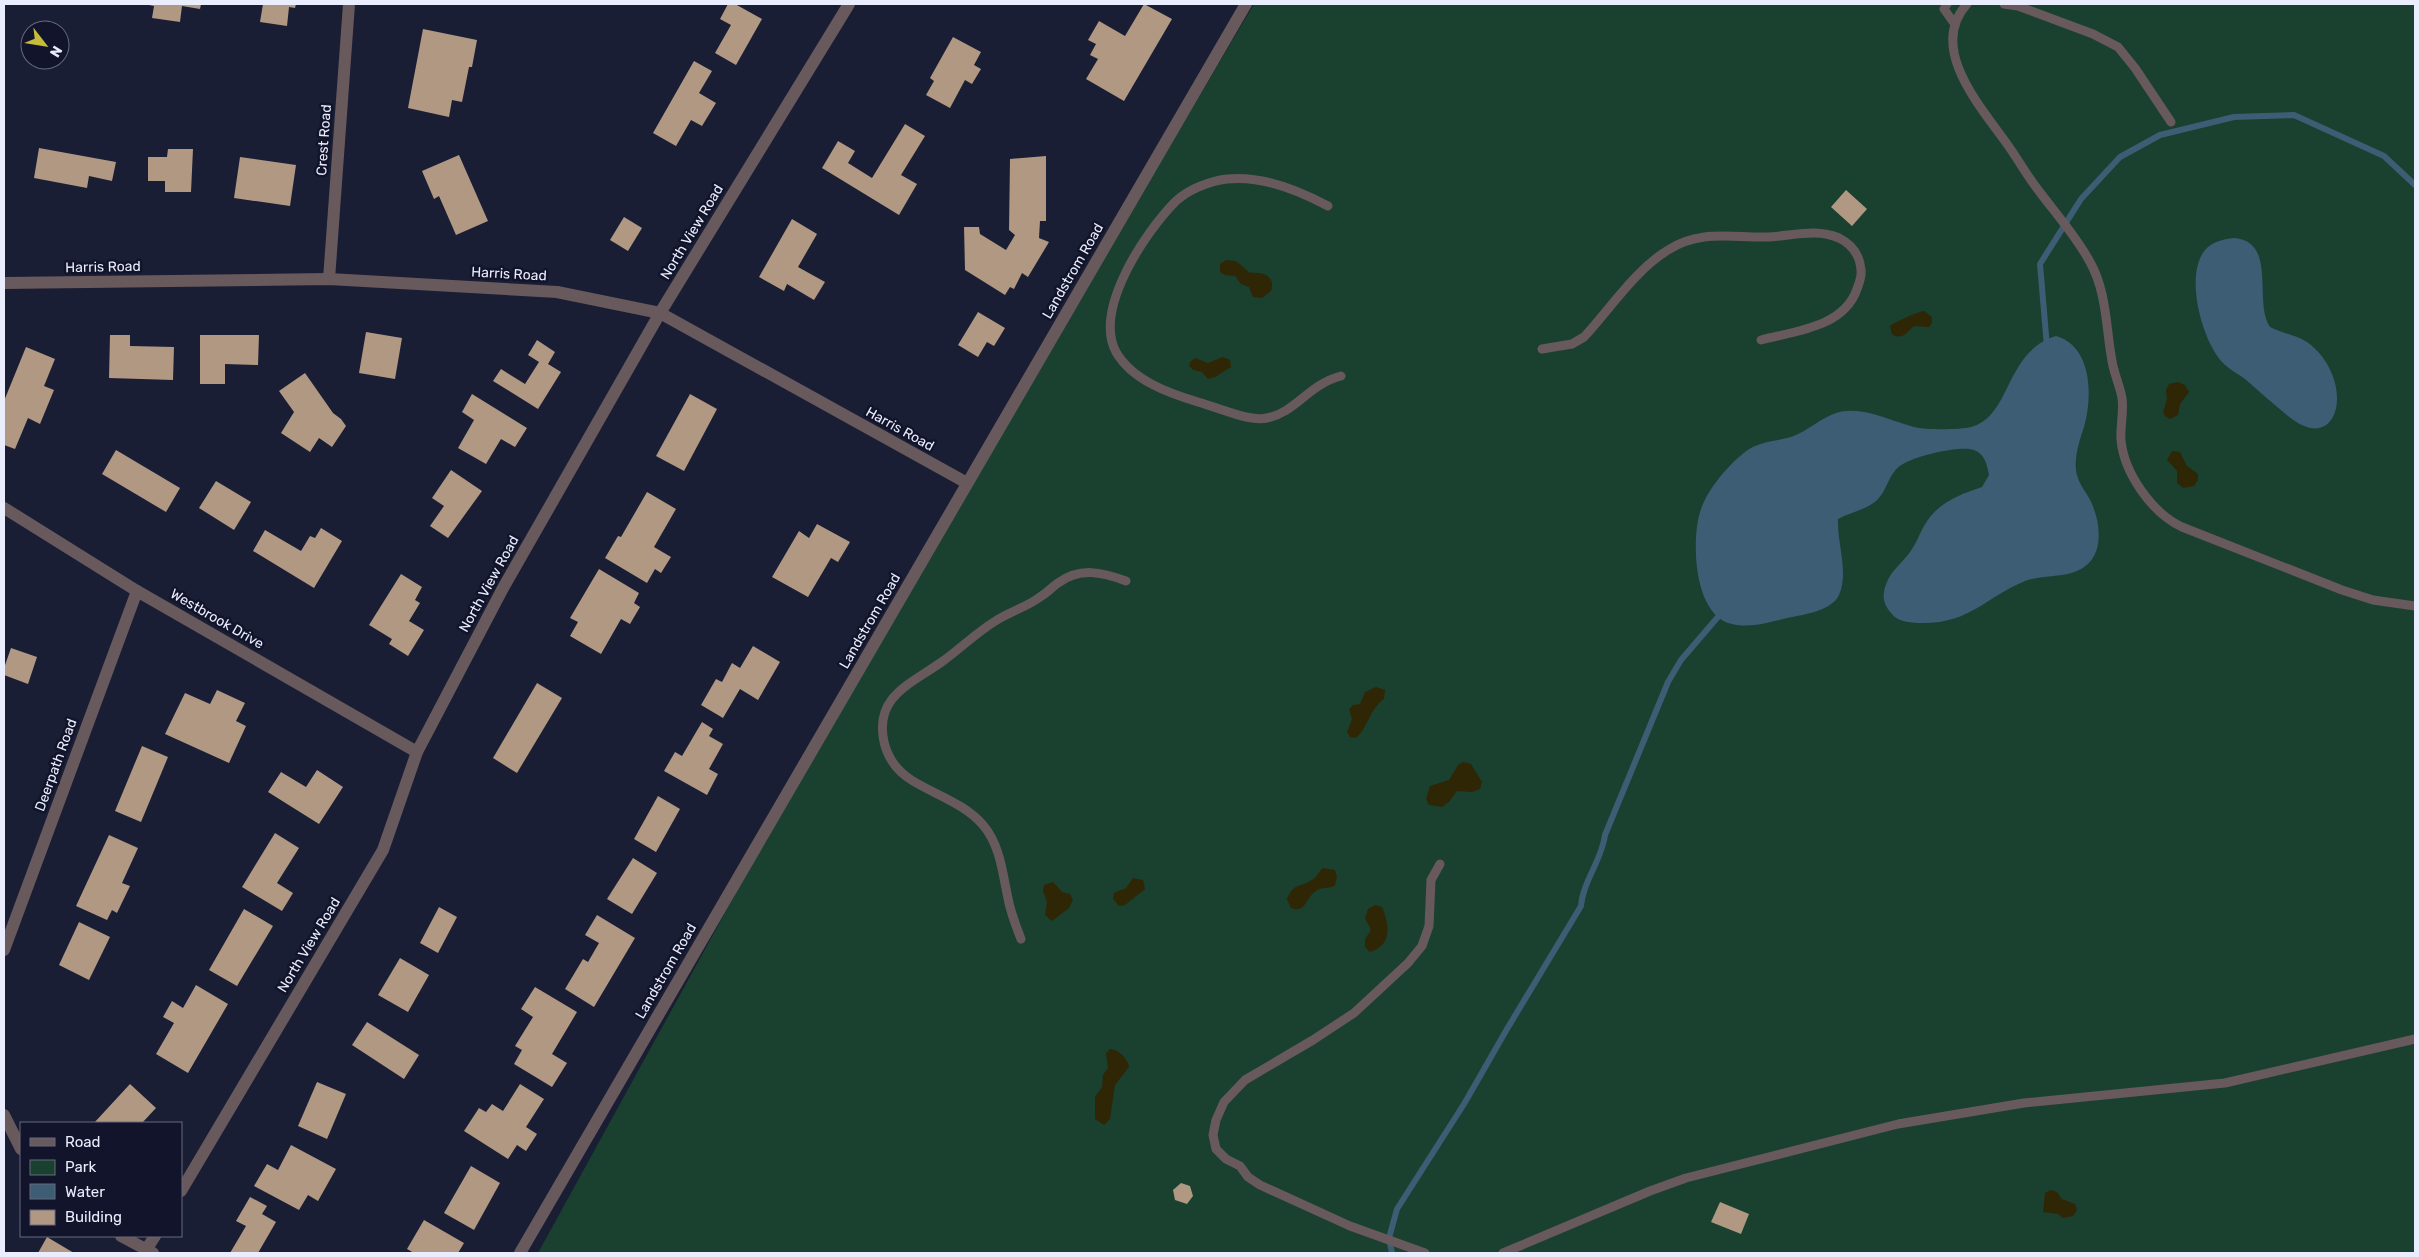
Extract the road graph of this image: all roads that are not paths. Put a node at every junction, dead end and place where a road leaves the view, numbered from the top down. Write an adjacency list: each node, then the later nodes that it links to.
1 (349, 4): 10 (street, Crest Road)
2 (849, 4): 12 (street, North View Road)
3 (1246, 4): 16 (street, Landstrom Road)
4 (1947, 4): 7 (lane)
5 (1967, 4): 7 (lane)
6 (2004, 4): 8 (lane)
7 (1954, 23): 20 (lane)
8 (2171, 122)
9 (1328, 206): 15 (lane)
10 (329, 279): 11 (street, Harris Road); 12 (street, Harris Road)
11 (4, 283)
12 (660, 314): 16 (street, Harris Road); 21 (street, North View Road)
13 (1762, 340): 14 (lane)
14 (1542, 349)
15 (1341, 376)
16 (967, 483): 32 (street, Landstrom Road)
17 (4, 508): 19 (street, Westbrook Drive)
18 (1126, 581): 23 (lane)
19 (136, 591): 21 (street, Westbrook Drive); 24 (street, Deerpath Road)
20 (2415, 606)
21 (417, 752): 28 (street, North View Road)
22 (1440, 864): 33 (lane)
23 (1021, 939)
24 (4, 950)
25 (2415, 1039): 34 (lane)
26 (4, 1115): 27 (street)
27 (20, 1148)
28 (182, 1189)
29 (124, 1237): 31 (street)
30 (155, 1237): 31 (street)
31 (148, 1252)
32 (520, 1253)
33 (1425, 1253)
34 (1503, 1253)

